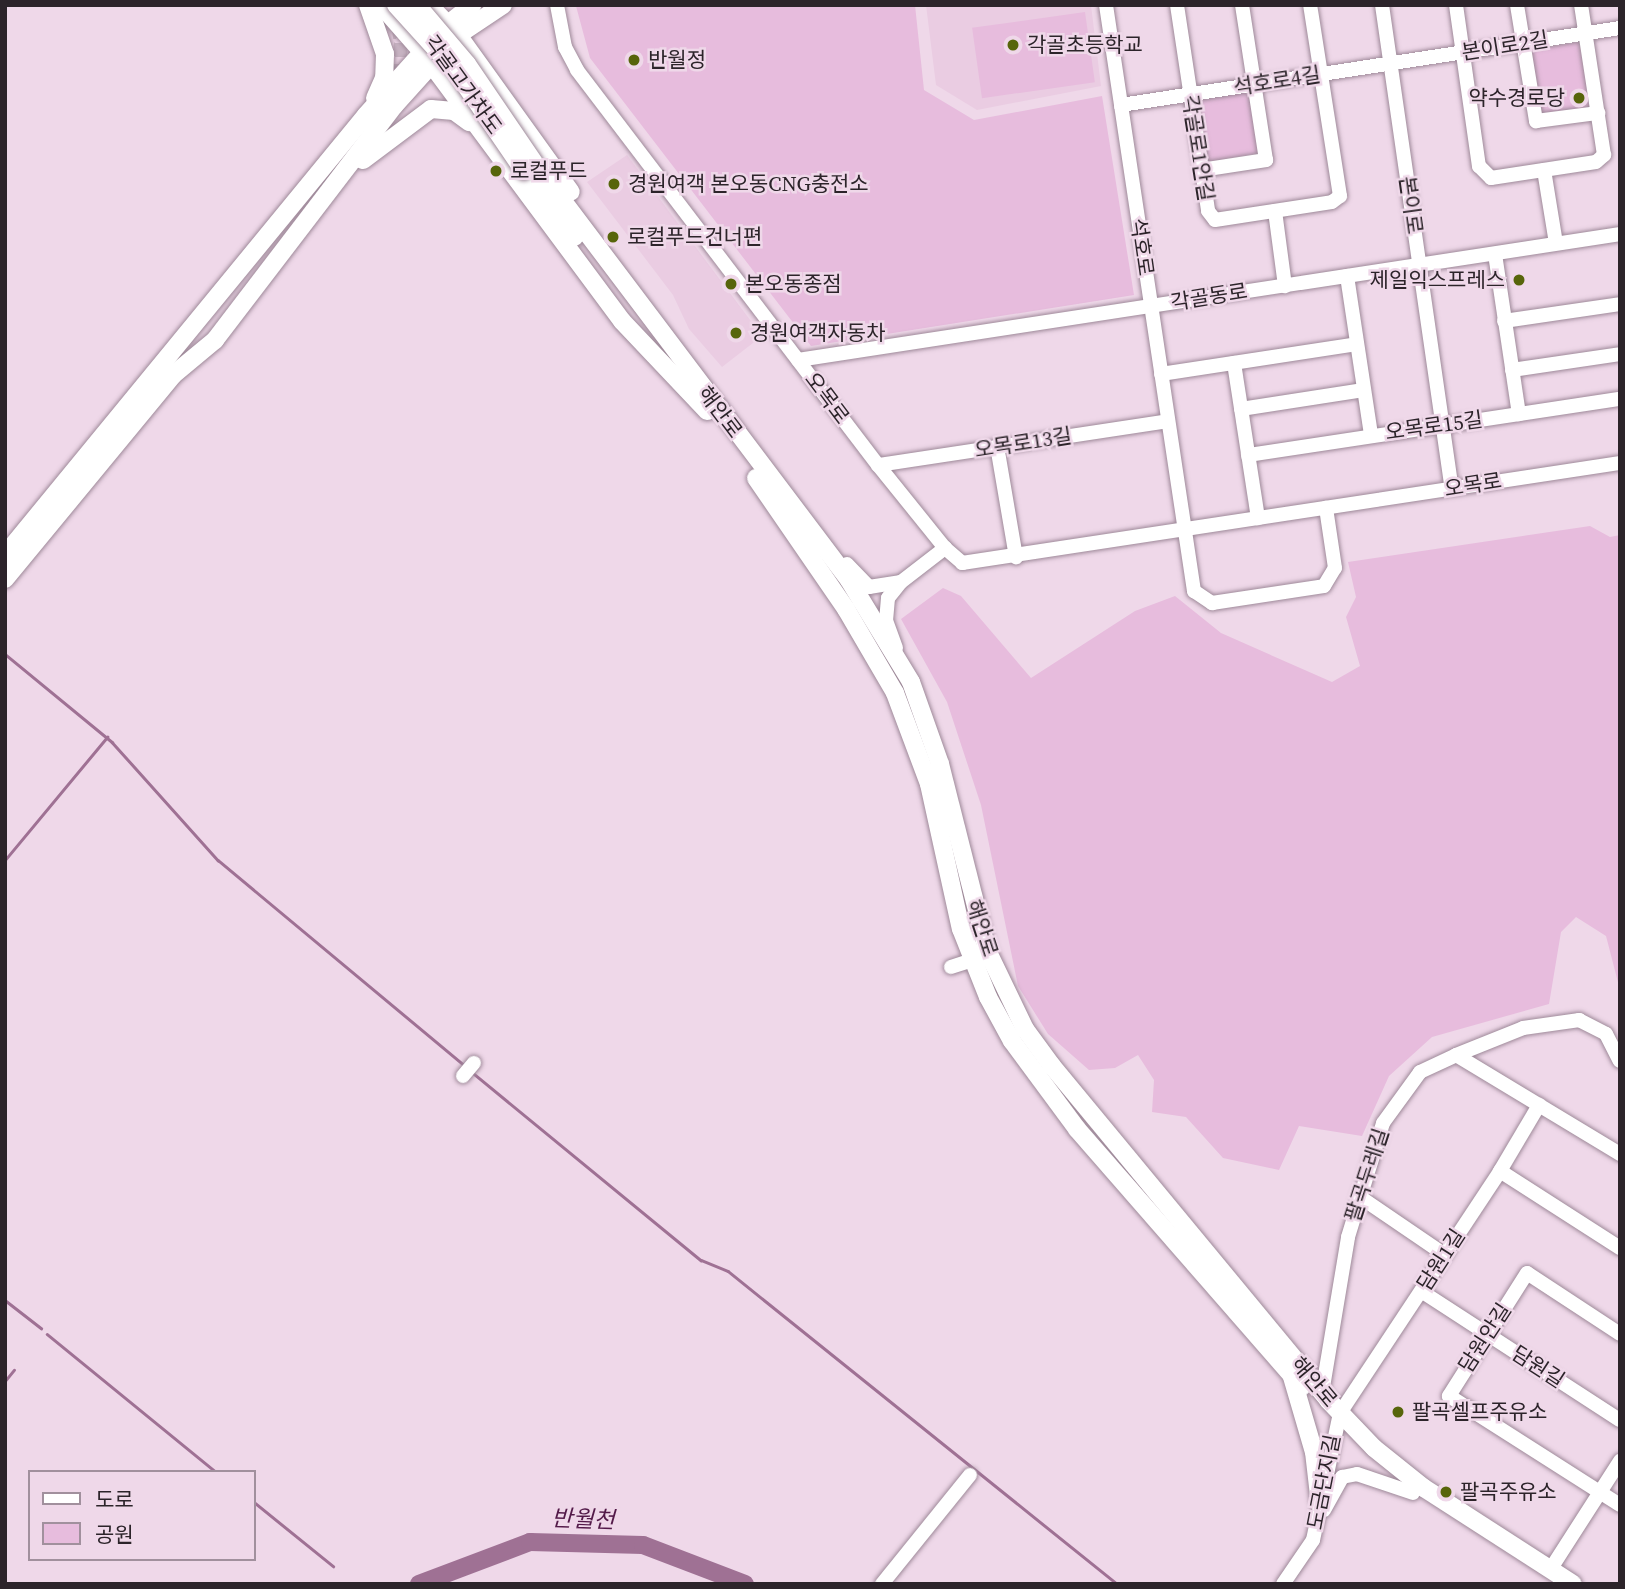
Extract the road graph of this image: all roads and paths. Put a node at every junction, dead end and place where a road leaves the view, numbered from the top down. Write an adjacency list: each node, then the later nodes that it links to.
1 (368, 5): 31 (main road)
2 (381, 5): 22 (main road)
3 (396, 5): 33 (main road, 각골고가차도, bridge)
4 (417, 5): 33 (main road, 각골고가차도, bridge)
5 (429, 5): 18 (main road)
6 (472, 5): 18 (main road)
7 (503, 5): 18 (main road)
8 (557, 5): 49 (street, 오목로)
9 (1106, 5): 29 (street, 석호로)
10 (1177, 5): 28 (street, 각골로1안길)
11 (1242, 5): 26 (street)
12 (1310, 5): 25 (street, 각골로1안길)
13 (1382, 5): 23 (street, 본이로)
14 (1456, 5): 21 (street)
15 (1517, 5): 20 (street)
16 (1581, 5): 19 (street)
17 (1620, 28): 19 (street, 본이로2길)
18 (453, 29): 22 (main road); 24 (main road)
19 (1585, 34): 20 (street, 본이로2길); 30 (street)
20 (1523, 43): 21 (street, 본이로2길); 30 (street)
21 (1462, 53): 23 (street, 본이로2길); 35 (street)
22 (428, 60): 27 (main road); 31 (main road); 36 (main road)
23 (1391, 64): 25 (street, 석호로4길); 41 (street, 본이로)
24 (480, 65): 27 (main road); 57 (main road)
25 (1321, 74): 26 (street, 석호로4길); 37 (street, 각골로1안길)
26 (1254, 84): 28 (street, 석호로4길); 34 (street)
27 (449, 88): 32 (main road)
28 (1190, 94): 29 (street, 석호로4길); 34 (street, 각골로1안길)
29 (1121, 105): 45 (street, 석호로)
30 (1598, 113): 35 (street)
31 (366, 114): 70 (main road)
32 (478, 129): 36 (main road); 57 (main road)
33 (530, 167): 57 (main road, 해안로)
34 (1202, 170): 37 (street, 각골로1안길)
35 (1544, 170): 39 (street)
36 (339, 174): 73 (main road)
37 (1275, 211): 43 (street)
38 (1620, 234): 39 (street, 각골동로)
39 (1556, 243): 40 (street, 각골동로)
40 (1495, 254): 41 (street, 각골동로); 46 (street)
41 (1420, 265): 42 (street, 각골동로); 59 (street, 본이로)
42 (1347, 276): 43 (street, 각골동로); 47 (street)
43 (1285, 286): 45 (street, 각골동로)
44 (1620, 304): 46 (street)
45 (1151, 306): 49 (street, 각골동로); 52 (street, 석호로)
46 (1504, 321): 51 (street)
47 (1357, 344): 50 (street); 53 (street)
48 (1620, 354): 51 (street)
49 (798, 360): 64 (street, 오목로)
50 (1234, 363): 52 (street); 55 (street)
51 (1512, 370): 56 (street)
52 (1161, 374): 58 (street, 석호로)
53 (1364, 390): 55 (street); 60 (street)
54 (1620, 399): 56 (street, 오목로15길)
55 (1241, 409): 62 (street)
56 (1519, 414): 59 (street, 오목로15길)
57 (719, 417): 71 (main road, 해안로); 76 (main road, 해안로)
58 (1168, 421): 61 (street, 오목로13길); 68 (street, 석호로)
59 (1443, 424): 60 (street, 오목로15길); 65 (street, 본이로)
60 (1371, 435): 62 (street, 오목로15길)
61 (997, 446): 64 (street, 오목로13길); 72 (street)
62 (1248, 455): 67 (street)
63 (1620, 463): 65 (street, 오목로)
64 (878, 465): 69 (street, 오목로)
65 (1452, 488): 66 (street, 오목로)
66 (1326, 508): 67 (street, 오목로); 68 (street)
67 (1258, 518): 68 (street, 오목로)
68 (1185, 530): 72 (street, 오목로)
69 (945, 548): 72 (street, 오목로); 74 (street)
70 (5, 555)
71 (829, 555): 74 (street); 75 (main road, 해안로)
72 (1016, 557)
73 (5, 579)
74 (901, 582): 75 (street)
75 (906, 674): 92 (main road, 해안로)
76 (973, 960): 77 (street); 91 (main road, 해안로)
77 (951, 967)
78 (1456, 1055): 79 (street, 팔곡두레길); 82 (street); 85 (street, 팔곡두레길)
79 (1620, 1061)
80 (474, 1063): 81 (street)
81 (463, 1076)
82 (1539, 1105): 83 (street); 84 (street, 담원1길)
83 (1620, 1154)
84 (1500, 1171): 86 (street); 87 (street, 담원1길)
85 (1360, 1196): 87 (street); 92 (street, 팔곡두레길)
86 (1620, 1248)
87 (1445, 1255): 88 (street, 담원1길)
88 (1421, 1291): 89 (street, 담원길); 93 (street, 담원1길)
89 (1488, 1334): 90 (street, 담원안길); 94 (street, 담원길); 97 (street, 담원안길)
90 (1620, 1334)
91 (1291, 1374): 93 (main road, 해안로); 99 (main road)
92 (1322, 1393): 93 (main road, 해안로)
93 (1338, 1419): 98 (main road, 해안로); 99 (street, 도금단지길); 102 (main road, 해안로)
94 (1620, 1420)
95 (1620, 1461): 97 (street)
96 (971, 1475): 103 (street)
97 (1600, 1492): 100 (street, 담원안길); 102 (street)
98 (1413, 1493): 101 (street); 102 (main road, 해안로)
99 (1320, 1504): 101 (street, 도금단지길)
100 (1620, 1505)
101 (1317, 1524): 104 (street, 도금단지길)
102 (1551, 1577): 105 (main road, 해안로)
103 (882, 1584)
104 (1283, 1584)
105 (1573, 1584)

